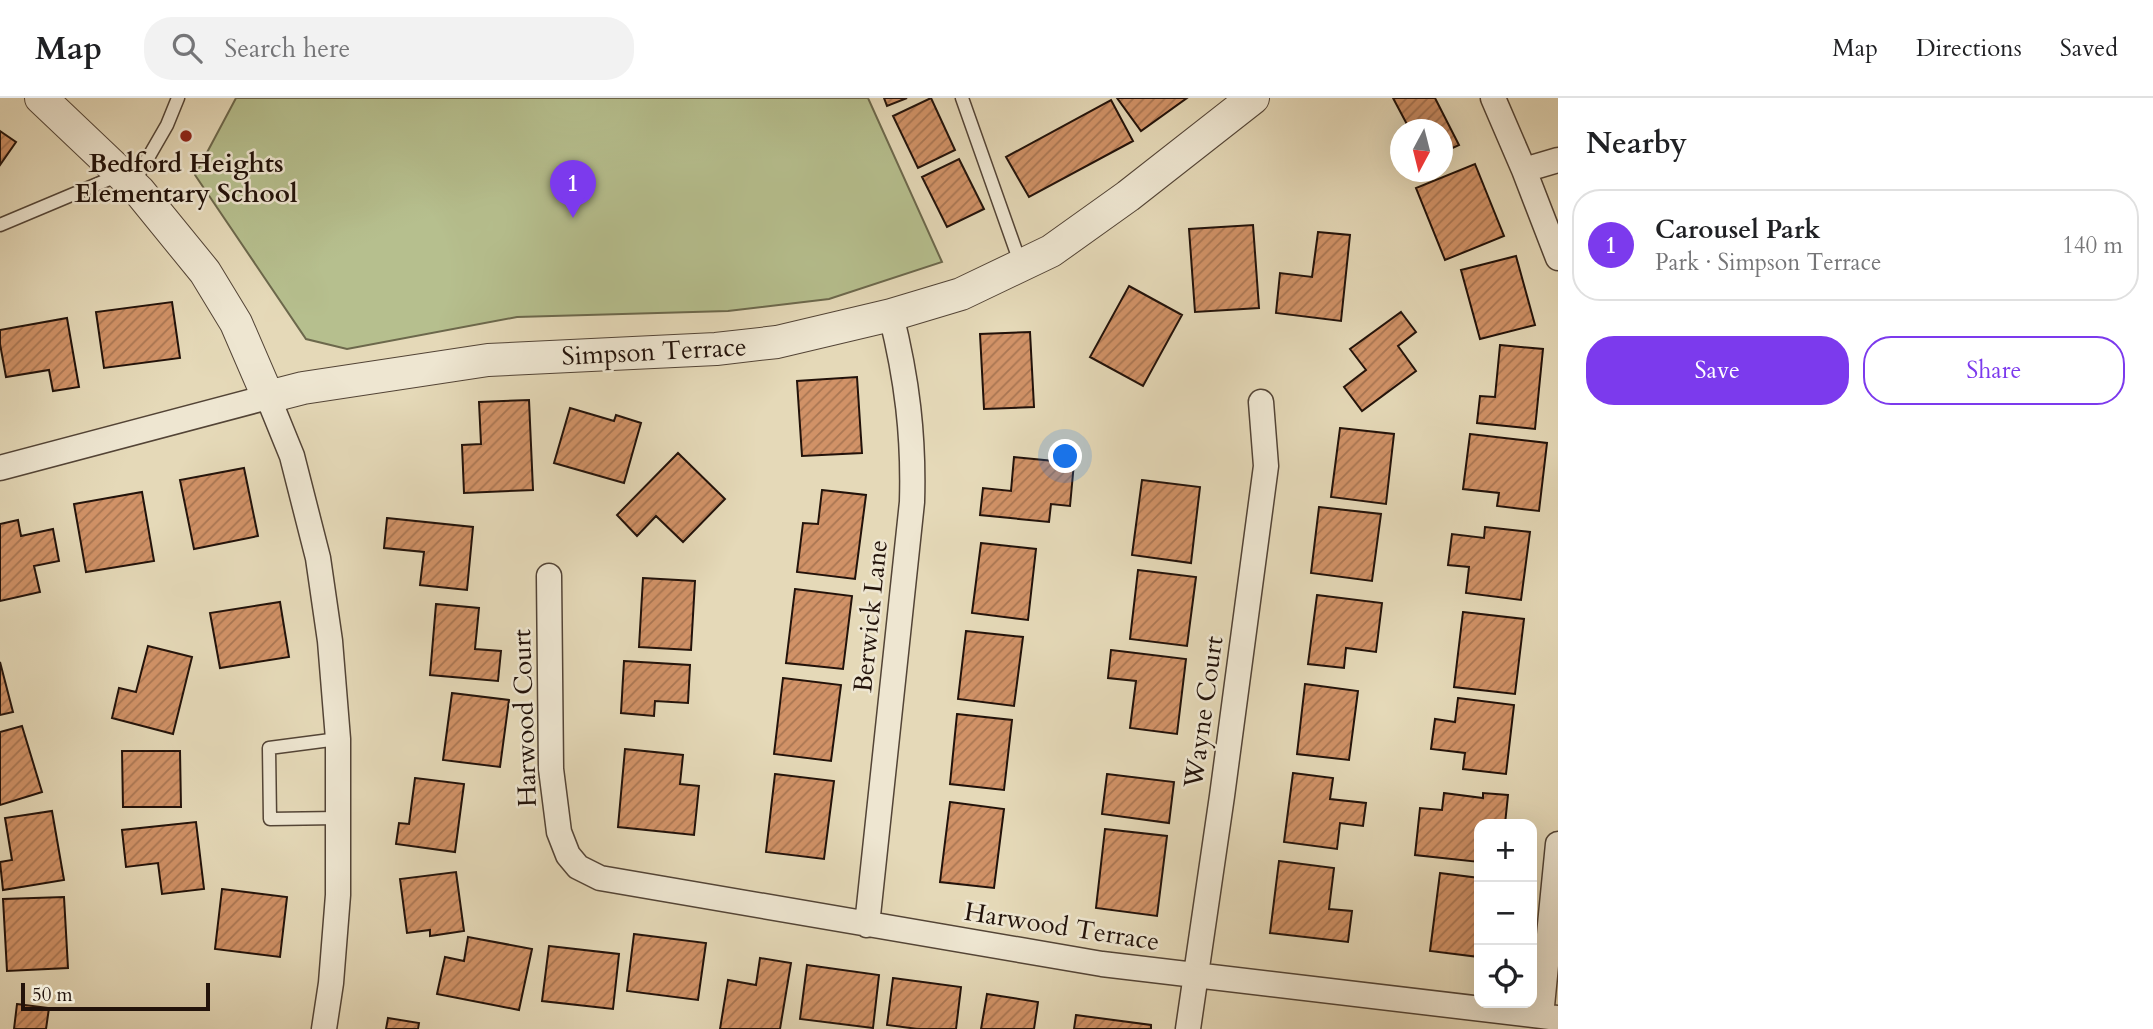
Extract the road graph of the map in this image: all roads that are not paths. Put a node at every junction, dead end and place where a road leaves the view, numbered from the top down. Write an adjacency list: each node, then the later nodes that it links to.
1 (41, 98): 8 (street)
2 (178, 98): 8 (lane)
3 (962, 98): 11 (lane)
4 (1253, 98): 11 (street, Simpson Terrace)
5 (1493, 98): 7 (street)
6 (1558, 160): 7 (street)
7 (1524, 170): 10 (street)
8 (128, 179): 9 (lane); 13 (street)
9 (0, 225)
10 (1558, 258)
11 (1021, 265): 12 (street, Simpson Terrace)
12 (891, 315): 13 (street, Simpson Terrace); 21 (street, Berwick Lane)
13 (268, 397): 15 (street, Simpson Terrace); 17 (street)
14 (1261, 402): 22 (street, Wayne Court)
15 (0, 468)
16 (549, 576): 20 (street, Harwood Court)
17 (338, 739): 18 (street); 18 (lane)
18 (338, 818): 24 (street)
19 (1558, 844): 23 (street)
20 (568, 855): 21 (street, Harwood Terrace)
21 (867, 925): 22 (street, Harwood Terrace)
22 (1196, 976): 23 (street, Harwood Terrace); 25 (street, Wayne Court)
23 (1550, 1017)
24 (324, 1029)
25 (1188, 1029)

